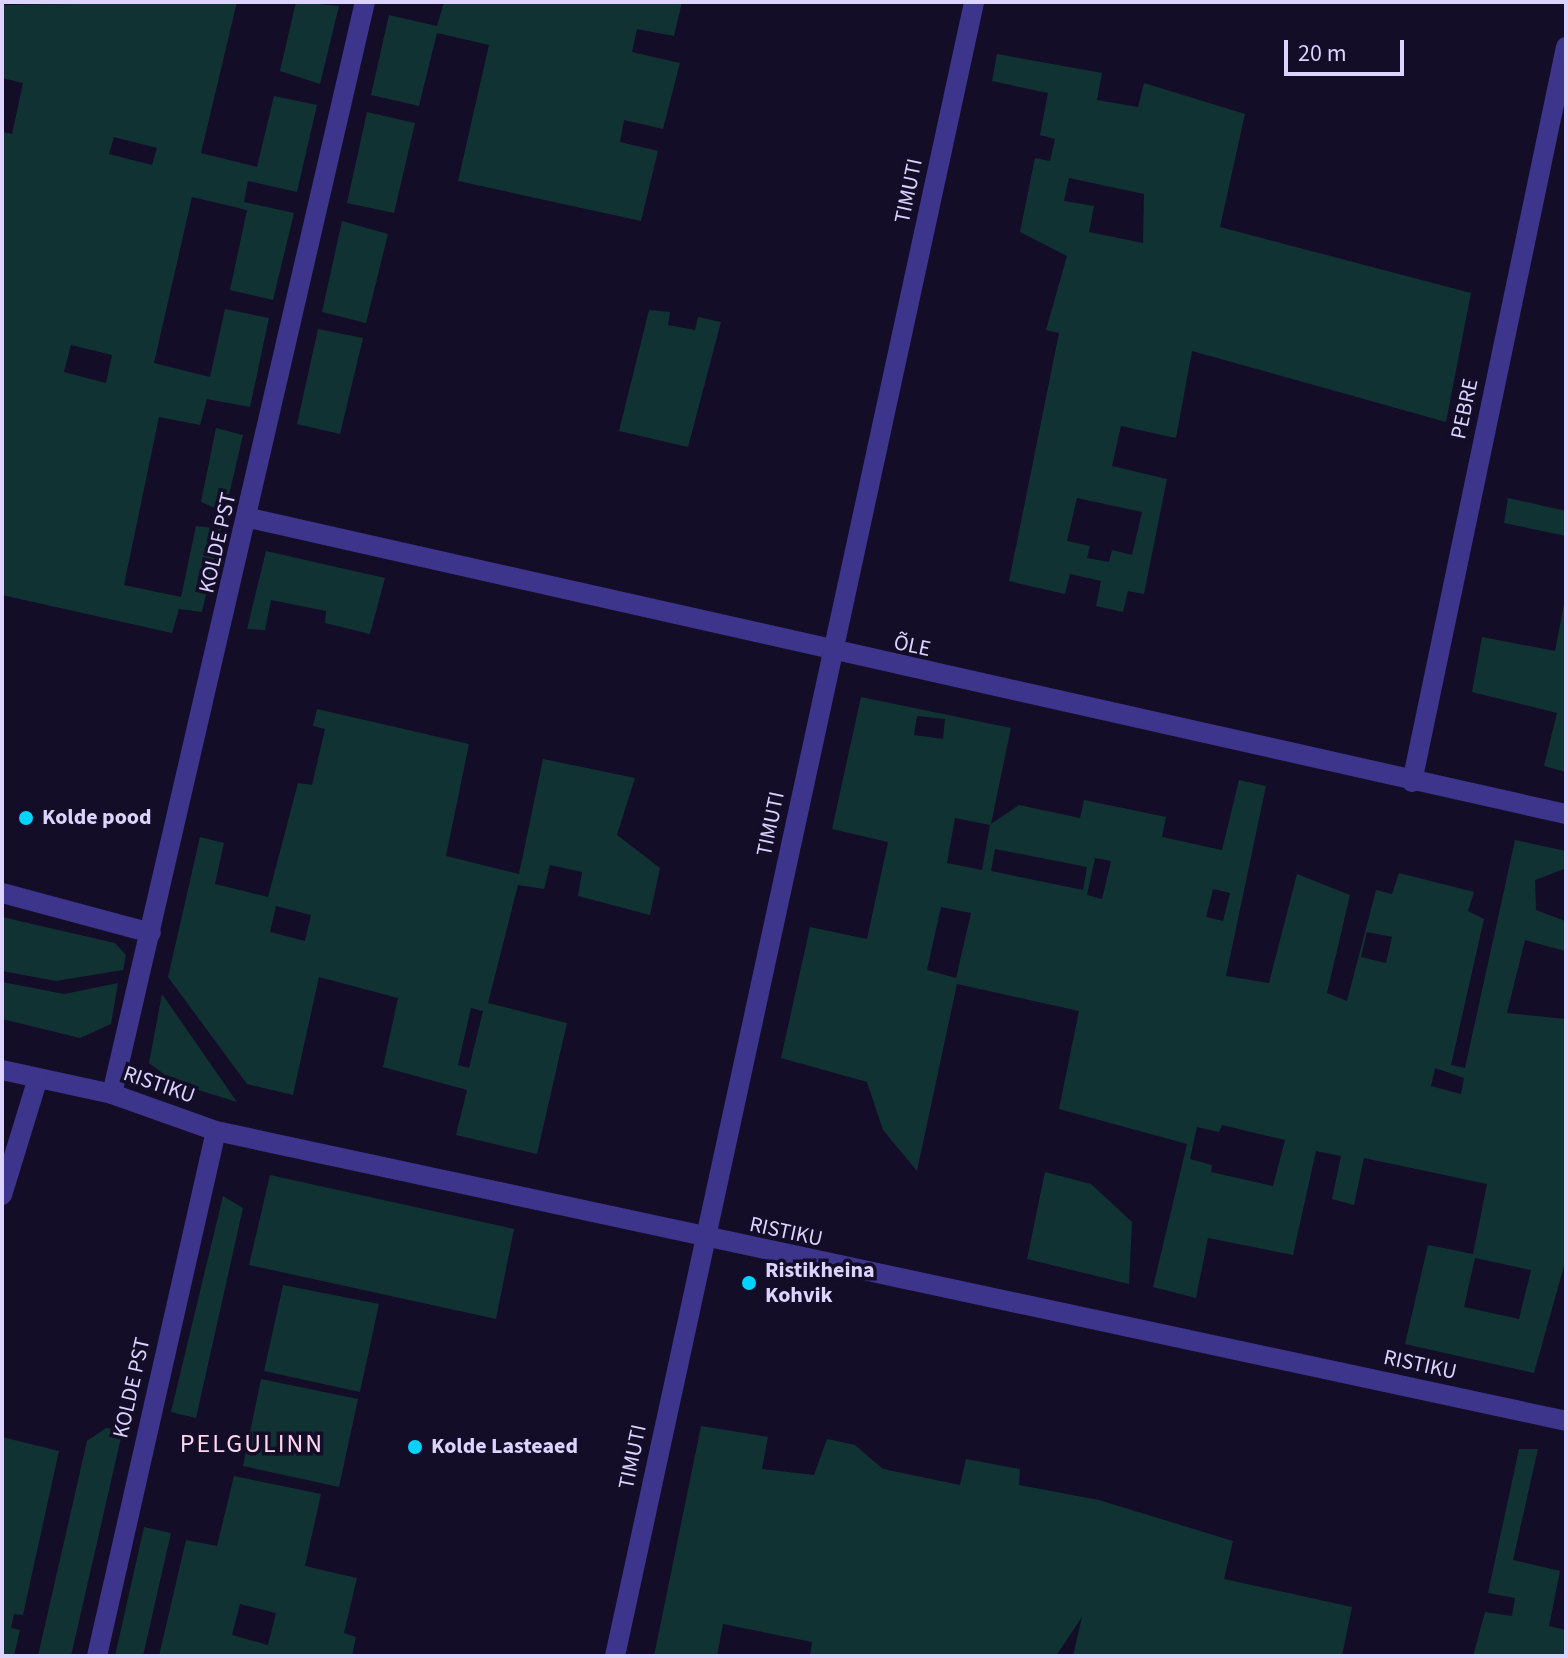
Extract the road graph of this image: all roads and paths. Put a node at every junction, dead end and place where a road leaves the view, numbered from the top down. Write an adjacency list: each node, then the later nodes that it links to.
1 (365, 2): 4 (street, KOLDE PST)
2 (974, 2): 5 (street, TIMUTI)
3 (1566, 47): 6 (street, PEBRE)
4 (249, 518): 5 (street, ÕLE); 9 (street, KOLDE PST)
5 (833, 654): 6 (street, ÕLE); 15 (street, TIMUTI)
6 (1412, 782): 7 (street, ÕLE)
7 (1566, 814)
8 (2, 893): 9 (street)
9 (151, 933): 12 (street, KOLDE PST)
10 (2, 1070): 11 (street, RISTIKU)
11 (38, 1078): 12 (street, RISTIKU); 14 (street)
12 (112, 1094): 13 (street, RISTIKU)
13 (216, 1131): 15 (street, RISTIKU); 17 (street, KOLDE PST)
14 (2, 1195)
15 (703, 1238): 16 (street, RISTIKU); 18 (street, TIMUTI)
16 (1566, 1421)
17 (97, 1656)
18 (615, 1656)

